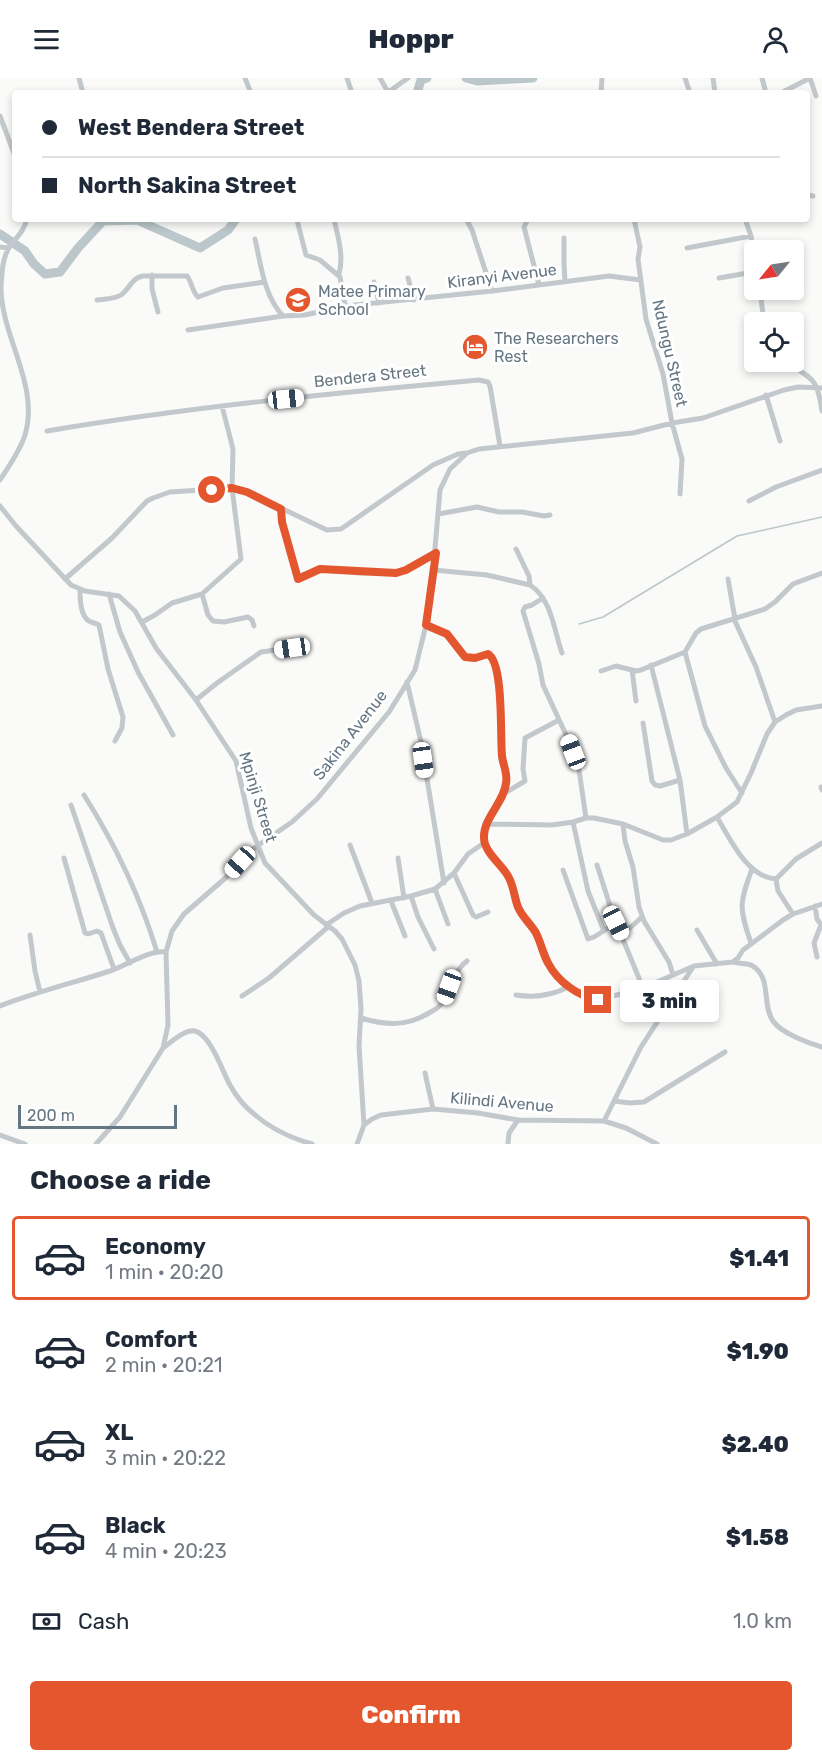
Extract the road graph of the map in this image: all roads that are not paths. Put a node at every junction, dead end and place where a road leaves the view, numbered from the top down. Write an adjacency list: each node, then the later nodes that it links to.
1 (408, 78): 3 (street)
2 (810, 78): 4 (street); 5 (street)
3 (391, 90)
4 (787, 90)
5 (816, 96)
6 (0, 116): 7 (street)
7 (12, 148)
8 (26, 222): 22 (street)
9 (298, 222): 24 (street)
10 (335, 222): 24 (street)
11 (468, 222): 34 (street)
12 (522, 222): 16 (street)
13 (526, 222): 16 (street)
14 (635, 222): 29 (street, Ndungu Street)
15 (746, 222): 17 (street)
16 (524, 227): 33 (street)
17 (751, 236): 20 (street); 23 (street)
18 (564, 238): 32 (street)
19 (255, 239): 30 (street)
20 (752, 240)
21 (0, 247): 22 (street)
22 (9, 248): 53 (street)
23 (687, 248)
24 (339, 274): 38 (street)
25 (744, 274): 28 (street)
26 (152, 275): 30 (street); 35 (street); 39 (street)
27 (408, 278): 36 (street)
28 (719, 278)
29 (641, 280): 32 (street, Kiranyi Avenue); 47 (street, Ndungu Street)
30 (265, 282): 40 (street)
31 (374, 282): 37 (street)
32 (566, 282): 33 (street, Kiranyi Avenue)
33 (539, 285): 34 (street, Kiranyi Avenue)
34 (492, 291): 36 (street, Kiranyi Avenue)
35 (97, 300)
36 (414, 300): 37 (street, Kiranyi Avenue)
37 (379, 303): 38 (street, Kiranyi Avenue)
38 (345, 306): 40 (street, Kiranyi Avenue)
39 (158, 312)
40 (283, 316): 41 (street, Kiranyi Avenue)
41 (188, 330)
42 (804, 372): 43 (street)
43 (820, 388): 44 (street); 46 (street)
44 (766, 395): 47 (street); 49 (street)
45 (222, 406): 48 (street, Bendera Street); 50 (street, Bendera Street); 54 (street)
46 (822, 411)
47 (672, 423): 50 (street); 55 (street, Ndungu Street)
48 (47, 431)
49 (780, 441)
50 (500, 446): 51 (street)
51 (467, 453): 58 (street); 59 (street, Sakina Avenue)
52 (822, 470): 56 (street)
53 (0, 480)
54 (232, 488): 58 (street); 65 (street); 70 (street)
55 (680, 494)
56 (749, 501)
57 (0, 506): 65 (street, Mpinji Street)
58 (281, 509): 62 (street)
59 (438, 514): 60 (street); 62 (street, Sakina Avenue)
60 (550, 515)
61 (516, 549): 67 (street)
62 (436, 553): 63 (street, Sakina Avenue)
63 (433, 570): 67 (street); 74 (street, Sakina Avenue)
64 (822, 573): 72 (street)
65 (64, 579): 68 (street, Mpinji Street)
66 (728, 579): 72 (street)
67 (530, 585): 71 (street)
68 (80, 590): 69 (street, Mpinji Street); 90 (street)
69 (109, 594): 73 (street, Mpinji Street); 89 (street)
70 (202, 594): 73 (street); 75 (street)
71 (543, 598): 78 (street); 86 (street)
72 (735, 619): 77 (street); 87 (street)
73 (142, 622): 83 (street, Mpinji Street)
74 (426, 625): 82 (street, Sakina Avenue); 93 (street)
75 (254, 626)
76 (305, 646): 83 (street)
77 (685, 651): 79 (street); 92 (street)
78 (562, 652)
79 (651, 665): 80 (street); 91 (street)
80 (632, 670): 81 (street); 84 (street)
81 (601, 671)
82 (407, 682): 104 (street, Sakina Avenue); 113 (street)
83 (196, 700): 104 (street, Mpinji Street)
84 (636, 701)
85 (822, 706): 87 (street)
86 (559, 720): 93 (street); 97 (street)
87 (775, 722): 92 (street)
88 (643, 723): 91 (street)
89 (173, 735)
90 (115, 741)
91 (680, 780): 101 (street)
92 (742, 793): 96 (street)
93 (503, 794): 99 (street)
94 (84, 795): 135 (street)
95 (71, 805): 140 (street)
96 (717, 817): 101 (street); 109 (street)
97 (586, 818): 98 (street); 100 (street)
98 (573, 822): 99 (street); 129 (street)
99 (488, 824): 102 (street)
100 (623, 824): 101 (street); 123 (street)
101 (687, 834)
102 (484, 843): 111 (street); 145 (street)
103 (822, 843): 112 (street)
104 (257, 845): 127 (street, Mpinji Street); 136 (street, Sakina Avenue)
105 (350, 845): 118 (street)
106 (64, 858): 143 (street)
107 (398, 858): 116 (street)
108 (597, 865): 124 (street)
109 (753, 869): 112 (street); 133 (street)
110 (563, 870): 129 (street)
111 (454, 873): 113 (street); 121 (street)
112 (776, 879): 122 (street)
113 (444, 882): 114 (street)
114 (435, 889): 115 (street); 125 (street)
115 (411, 897): 116 (street); 134 (street)
116 (404, 898): 117 (street)
117 (391, 901): 118 (street); 132 (street)
118 (372, 903): 127 (street)
119 (822, 904): 120 (street)
120 (815, 906): 122 (street); 126 (street)
121 (488, 912)
122 (793, 914): 133 (street)
123 (642, 917): 131 (street); 144 (street)
124 (616, 923): 129 (street); 131 (street)
125 (448, 924)
126 (822, 925): 137 (street)
127 (327, 926): 149 (street); 151 (street, Mpinji Street)
128 (697, 930): 141 (street)
129 (604, 931)
130 (30, 935): 147 (street)
131 (622, 935): 146 (street)
132 (405, 936)
133 (751, 943): 139 (street)
134 (434, 949)
135 (157, 952): 136 (street); 140 (street)
136 (166, 952): 153 (street, Sakina Avenue)
137 (817, 957)
138 (467, 961): 151 (street)
139 (733, 962): 141 (street); 152 (street)
140 (130, 963): 143 (street)
141 (717, 964): 142 (street)
142 (694, 966): 144 (street); 156 (street)
143 (114, 969): 147 (street)
144 (673, 975): 146 (street)
145 (568, 987): 146 (street); 148 (street)
146 (643, 988)
147 (40, 992): 150 (street)
148 (516, 995)
149 (242, 996)
150 (0, 1006)
151 (361, 1018): 160 (street, Mpinji Street)
152 (822, 1047)
153 (163, 1048): 163 (street, Sakina Avenue); 164 (street)
154 (725, 1052): 156 (street)
155 (425, 1073): 157 (street)
156 (614, 1101): 159 (street)
157 (433, 1109): 158 (street, Kilindi Avenue); 160 (street, Kilindi Avenue)
158 (518, 1120): 159 (street, Kilindi Avenue); 166 (street)
159 (604, 1121): 167 (street, Kilindi Avenue)
160 (364, 1125): 165 (street)
161 (0, 1135): 162 (street)
162 (25, 1144)
163 (96, 1144)
164 (312, 1144)
165 (357, 1144)
166 (508, 1144)
167 (657, 1144)

